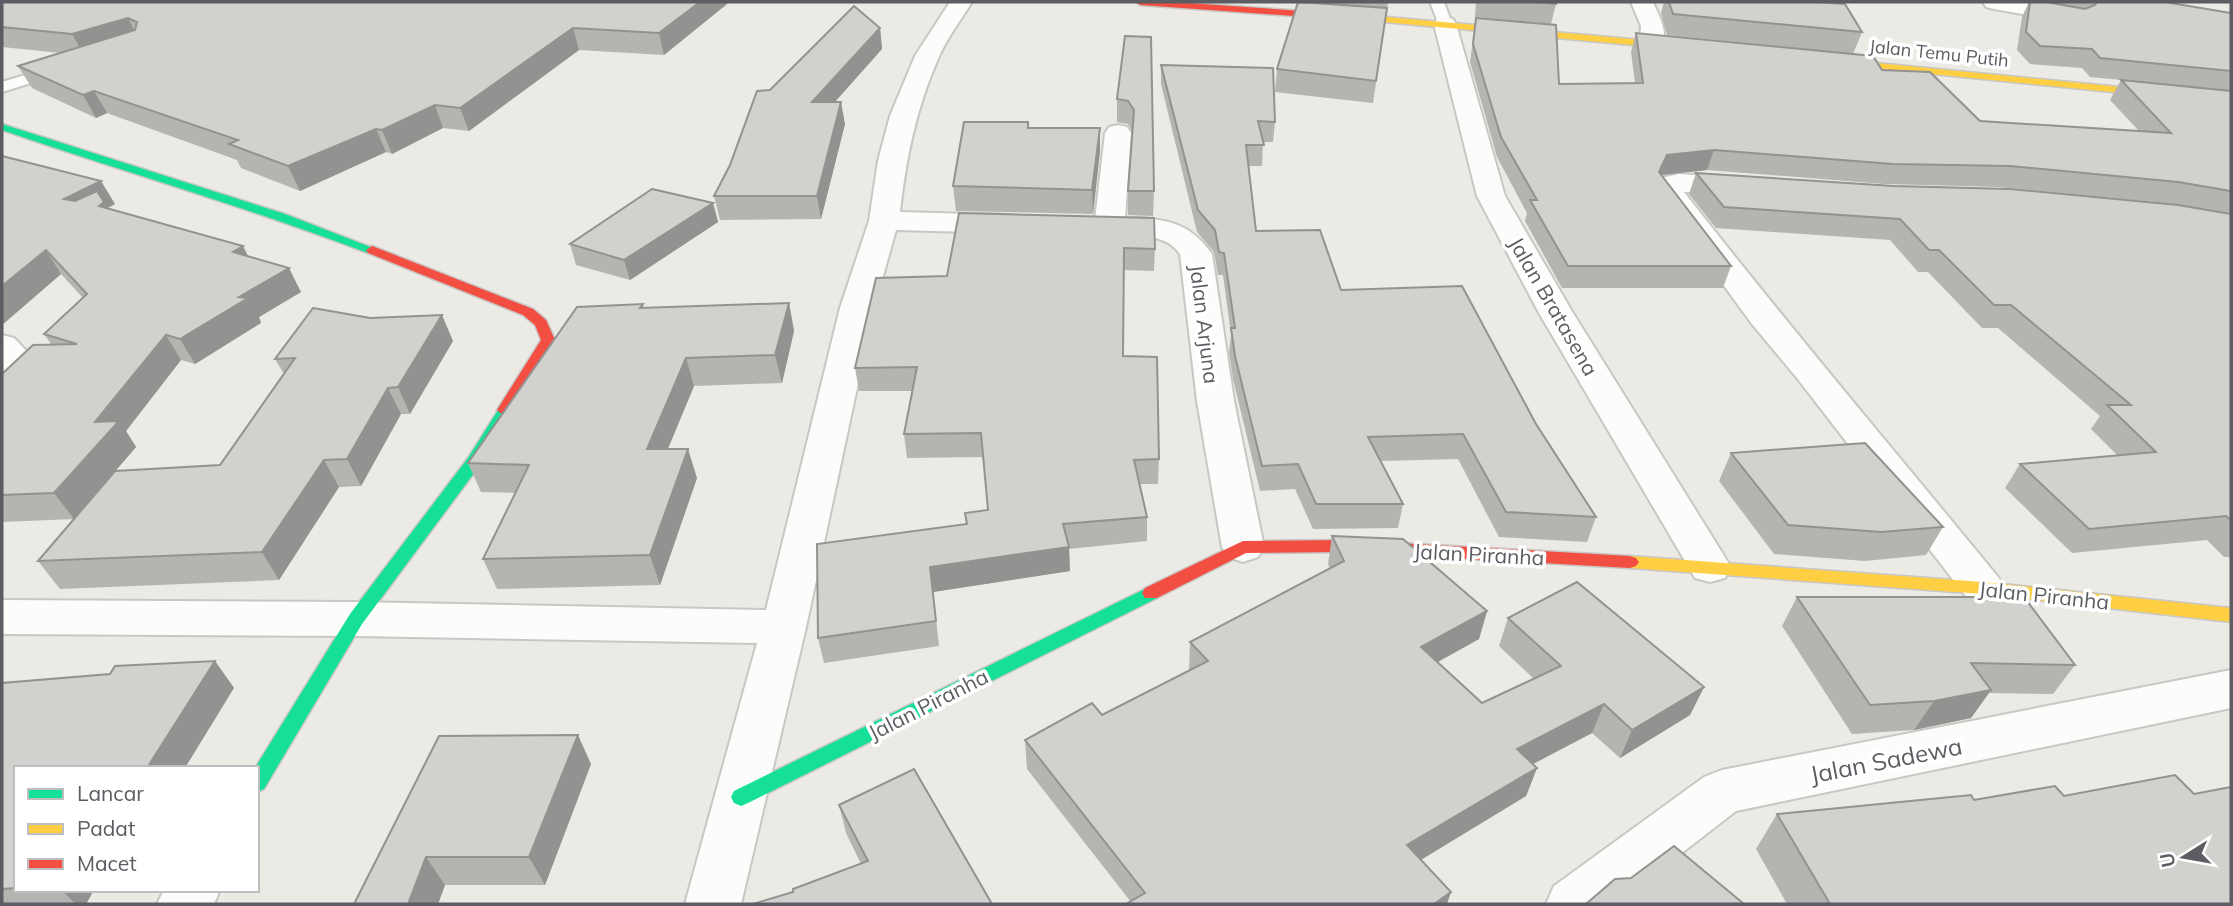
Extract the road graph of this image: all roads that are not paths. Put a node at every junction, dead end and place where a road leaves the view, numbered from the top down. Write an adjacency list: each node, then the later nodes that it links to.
1 (961, 2): 16 (street)
2 (1140, 2): 5 (street)
3 (1642, 2): 7 (street)
4 (1994, 2): 6 (street)
5 (1441, 13): 7 (street); 21 (street, Jalan Bratasena)
6 (2077, 17)
7 (1653, 44): 8 (street)
8 (1708, 49)
9 (1804, 59): 12 (street, Jalan Temu Putih)
10 (79, 64): 11 (lane)
11 (2, 86)
12 (2231, 101)
13 (2, 127): 25 (street)
14 (1118, 133): 17 (street)
15 (1770, 187): 22 (street)
16 (884, 221): 17 (street, Jalan Arjuna); 26 (street)
17 (1109, 227): 20 (street, Jalan Arjuna)
18 (2, 345): 19 (street)
19 (2, 389)
20 (1243, 547): 21 (street, Jalan Piranha); 29 (street, Jalan Piranha)
21 (1710, 567): 22 (street, Jalan Piranha)
22 (1983, 588): 23 (street, Jalan Piranha)
23 (2231, 615)
24 (2, 617): 25 (street)
25 (355, 618): 26 (street); 28 (street)
26 (784, 627): 29 (street)
27 (2231, 690): 31 (street, Jalan Sadewa)
28 (259, 780)
29 (741, 797): 30 (street)
30 (713, 904)
31 (1574, 904)

